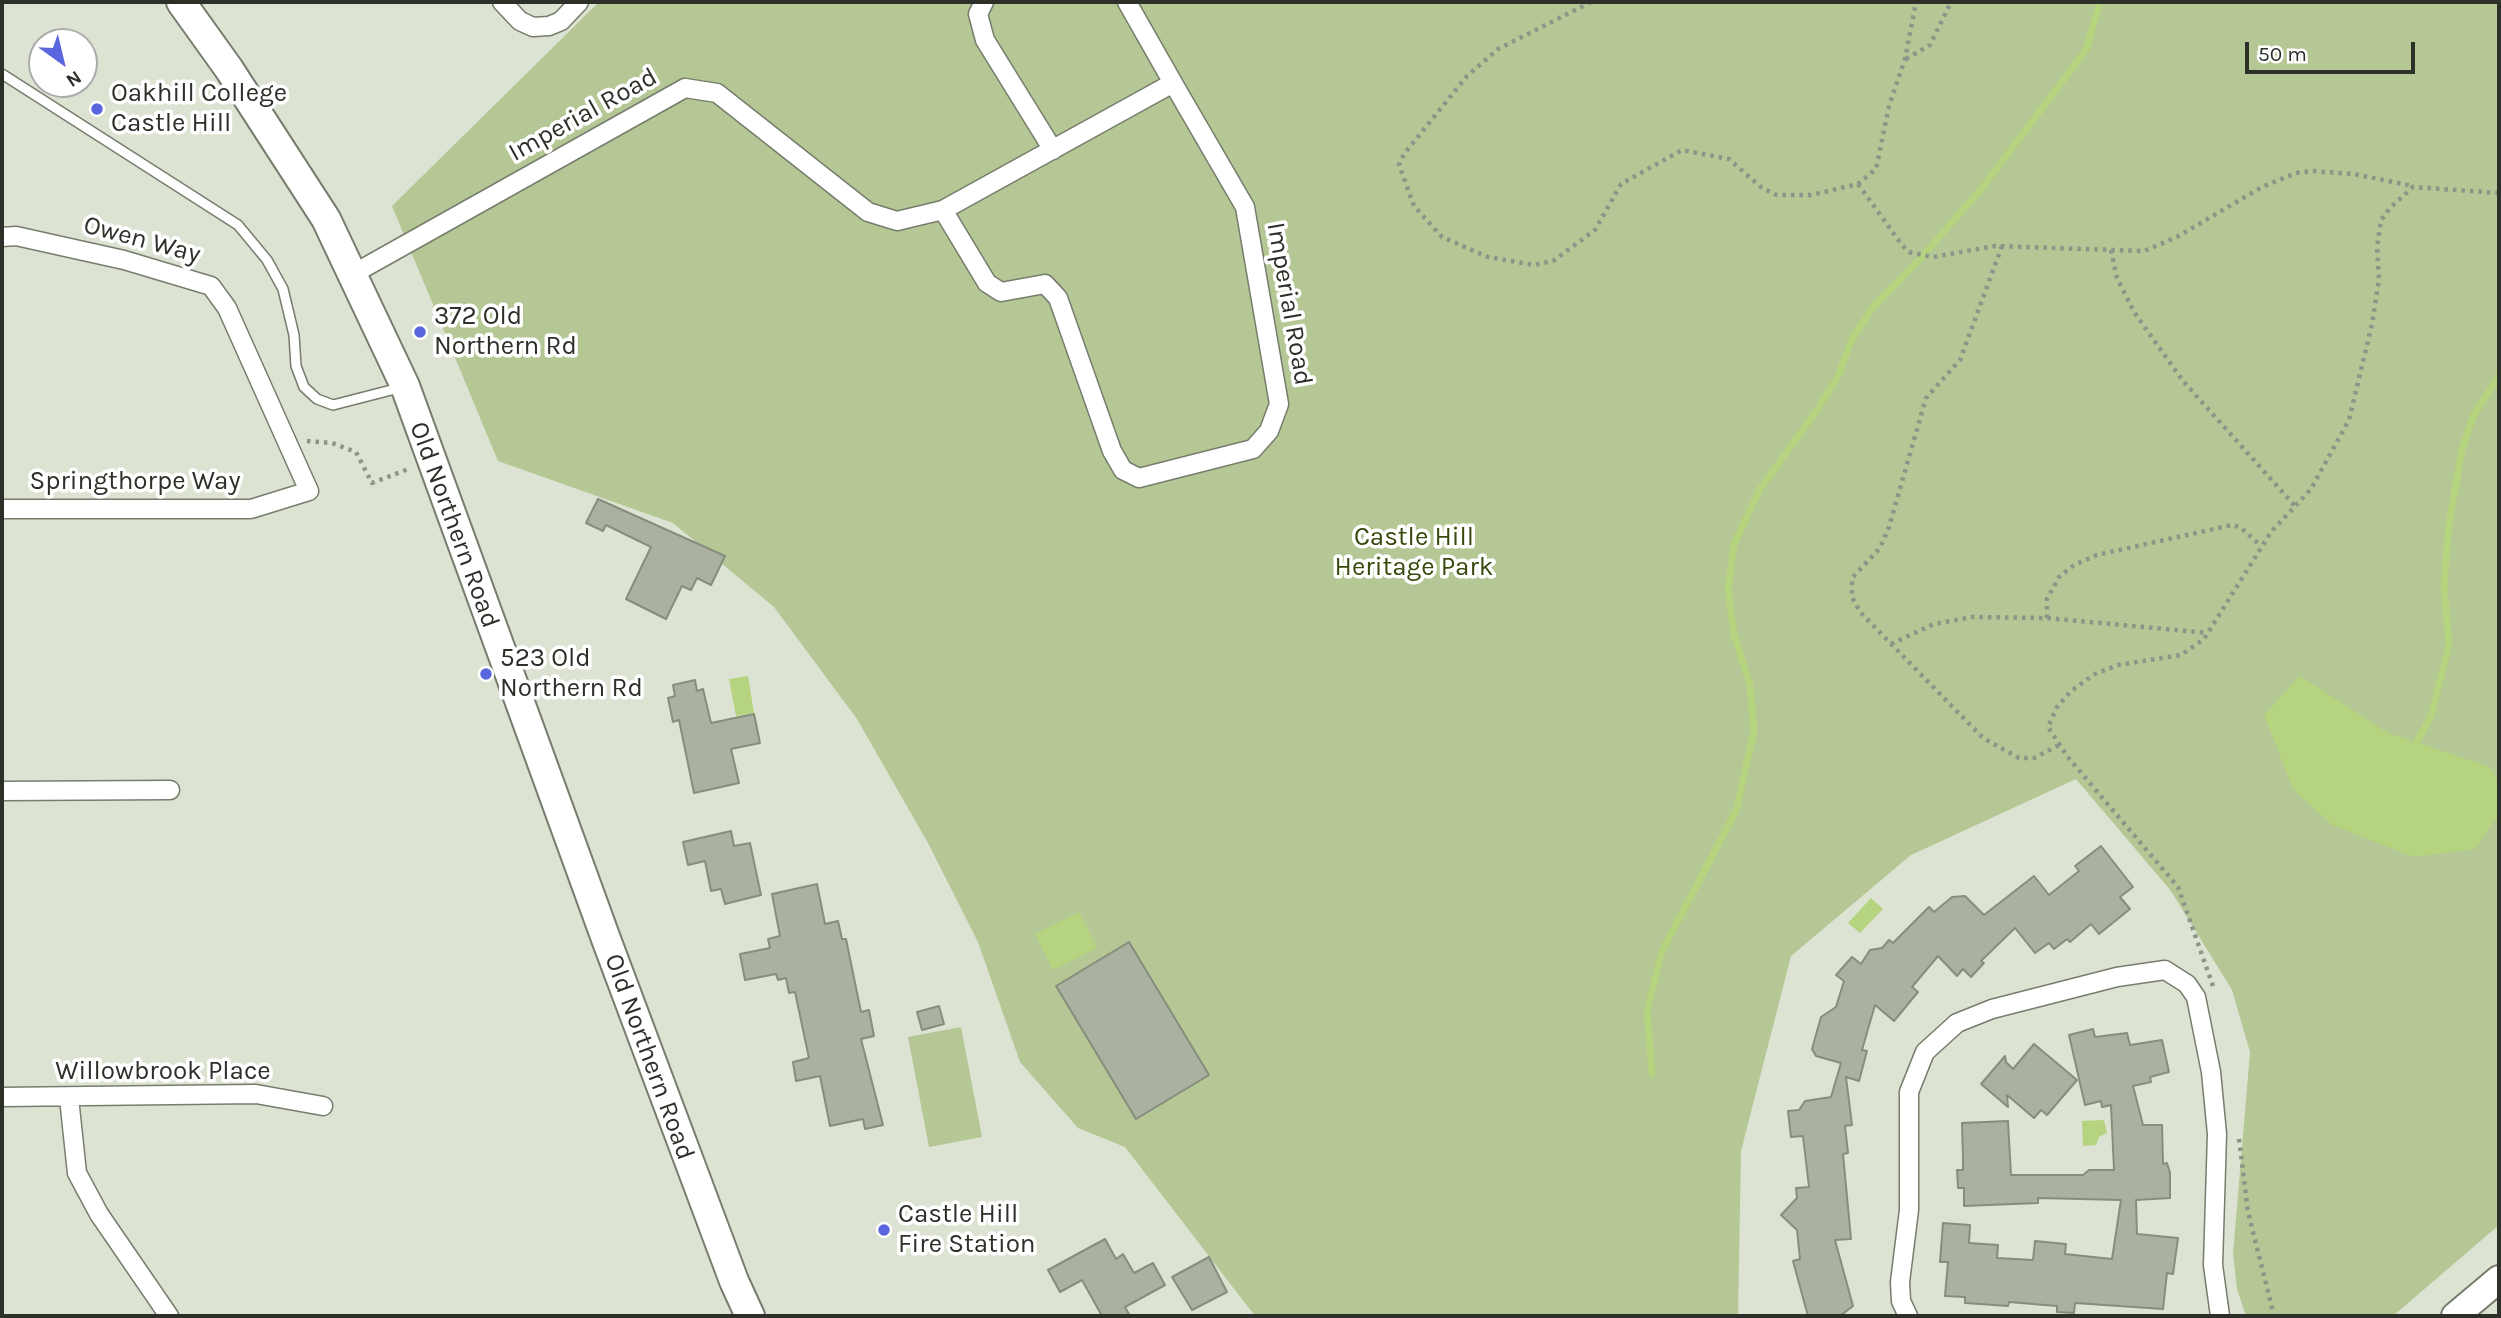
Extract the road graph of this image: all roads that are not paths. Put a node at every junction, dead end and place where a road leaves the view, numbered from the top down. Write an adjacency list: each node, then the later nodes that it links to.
1 (180, 2): 11 (main road, Old Northern Road)
2 (502, 2): 3 (street)
3 (579, 2)
4 (984, 2): 8 (street)
5 (1127, 2): 7 (street)
6 (2, 74): 12 (lane)
7 (1172, 83): 8 (street, Imperial Road); 9 (street, Imperial Road)
8 (1052, 150): 9 (street, Imperial Road)
9 (943, 210): 11 (street, Imperial Road)
10 (2, 237): 13 (street, Owen Way)
11 (353, 274): 12 (main road, Old Northern Road)
12 (405, 386): 22 (main road, Old Northern Road)
13 (309, 491): 14 (street, Springthorpe Way)
14 (2, 509)
15 (170, 790): 16 (street)
16 (2, 791)
17 (2, 1097): 18 (street, Willowbrook Place)
18 (69, 1098): 19 (street, Willowbrook Place); 21 (street)
19 (323, 1106)
20 (2499, 1279): 25 (main road)
21 (169, 1316)
22 (750, 1316)
23 (1906, 1316): 24 (street)
24 (2220, 1316)
25 (2455, 1316)

